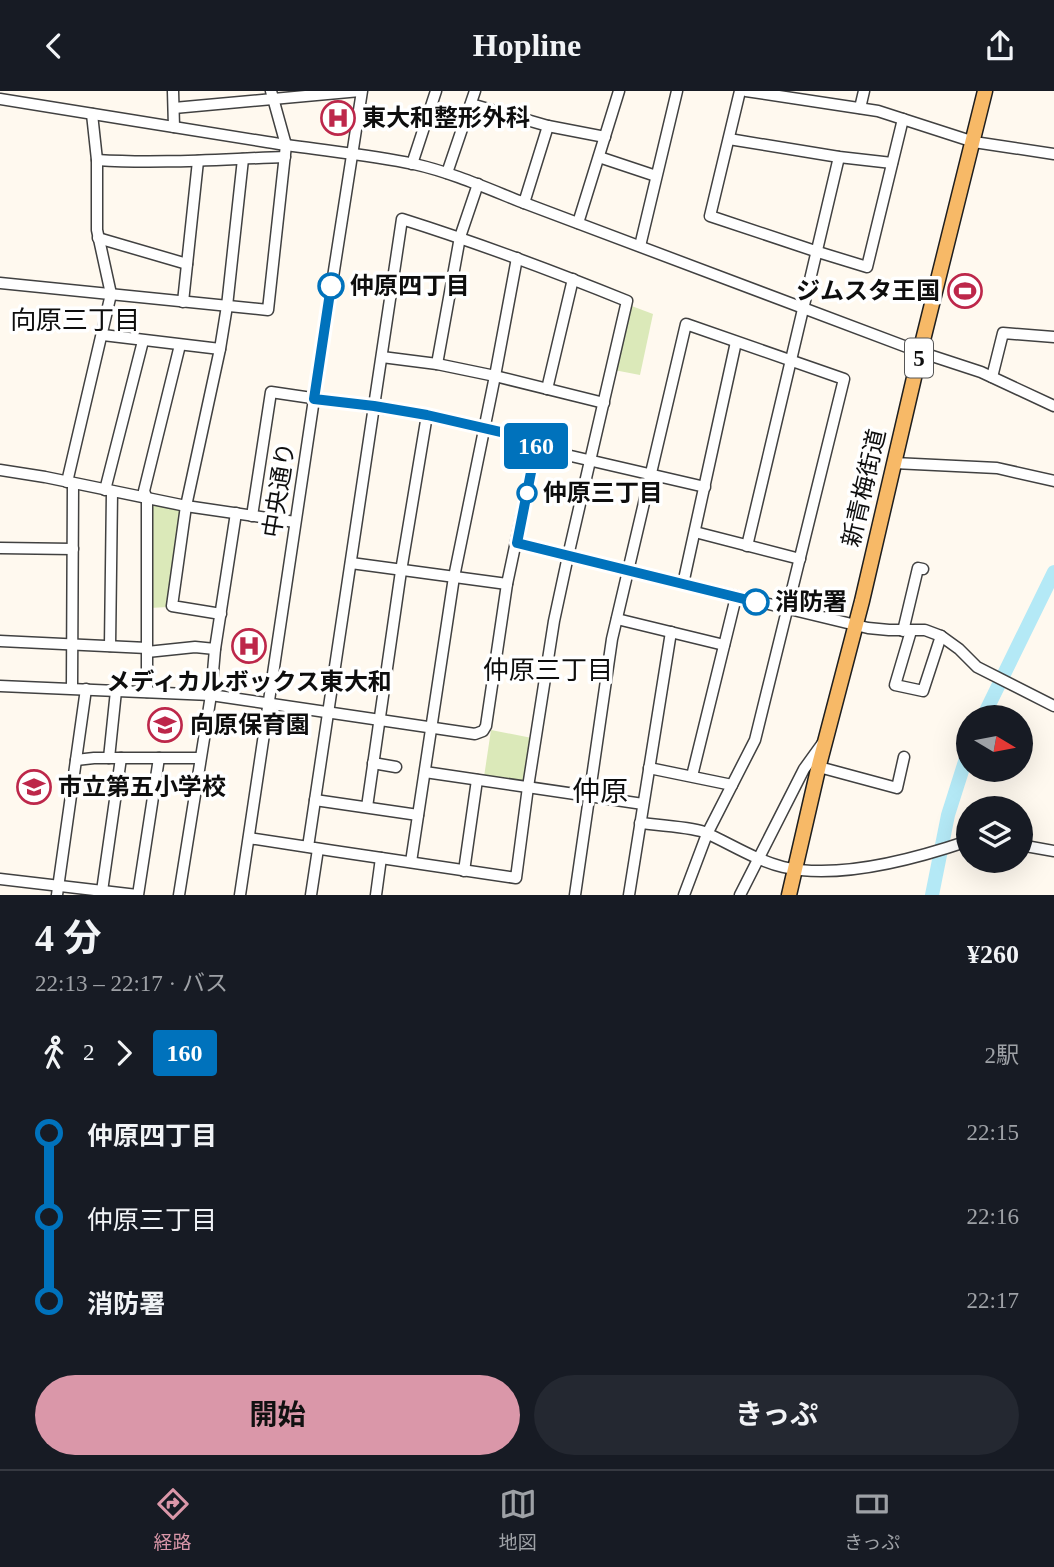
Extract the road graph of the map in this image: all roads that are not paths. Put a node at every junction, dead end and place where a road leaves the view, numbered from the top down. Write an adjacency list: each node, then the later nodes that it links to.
1 (173, 91): 15 (street)
2 (361, 91): 12 (street); 25 (street, 中央通り)
3 (436, 91): 34 (street)
4 (475, 91): 14 (street)
5 (619, 91): 21 (street)
6 (677, 91): 36 (street)
7 (740, 91): 22 (street)
8 (746, 91): 11 (street)
9 (864, 91): 16 (street)
10 (985, 91): 23 (main road, 新青梅街道 / 5)
11 (779, 94): 16 (street)
12 (272, 95): 15 (street); 24 (street)
13 (0, 99): 17 (street)
14 (471, 104): 19 (street); 35 (street)
15 (174, 107): 20 (street)
16 (860, 108): 18 (street)
17 (92, 114): 20 (street); 31 (street)
18 (903, 119): 23 (street); 33 (street)
19 (548, 126): 21 (street); 38 (street)
20 (174, 127): 24 (street)
21 (605, 137): 28 (street)
22 (729, 139): 29 (street); 43 (street)
23 (974, 142): 26 (street); 58 (main road, 新青梅街道 / 5)
24 (286, 145): 25 (street); 27 (street)
25 (352, 154): 34 (street); 65 (street, 中央通り)
26 (1054, 154)
27 (285, 157): 30 (street); 50 (street)
28 (599, 157): 36 (street); 39 (street)
29 (839, 157): 33 (street); 43 (street)
30 (243, 159): 32 (street); 50 (street)
31 (97, 160): 32 (street); 41 (street)
32 (198, 161): 45 (street)
33 (892, 163): 43 (street)
34 (412, 164): 35 (street)
35 (447, 173): 37 (street)
36 (656, 176): 42 (street)
37 (478, 184): 38 (street); 40 (street)
38 (524, 203): 39 (street)
39 (578, 223): 42 (street)
40 (460, 237): 44 (street); 59 (street); 61 (street)
41 (98, 238): 45 (street); 48 (street)
42 (640, 246): 51 (street)
43 (818, 252): 51 (street)
44 (517, 258): 46 (street); 62 (street)
45 (187, 264): 49 (street)
46 (573, 279): 64 (street); 66 (street)
47 (0, 283): 48 (street)
48 (111, 294): 49 (street); 52 (street)
49 (183, 302): 50 (street)
50 (227, 306): 57 (street)
51 (804, 308): 58 (street); 60 (street)
52 (103, 335): 54 (street); 77 (street)
53 (1054, 337): 63 (street)
54 (143, 341): 56 (street); 79 (street)
55 (736, 342): 60 (street); 75 (street); 78 (street)
56 (180, 345): 57 (street); 80 (street)
57 (219, 348): 81 (street)
58 (920, 352): 63 (street); 73 (main road, 新青梅街道 / 5)
59 (382, 357): 61 (street); 67 (street)
60 (791, 361): 87 (street); 91 (street)
61 (437, 364): 62 (street)
62 (495, 376): 64 (street); 70 (street)
63 (992, 377): 68 (street)
64 (547, 389): 66 (street)
65 (314, 399): 67 (street); 83 (street); 84 (street, 中央通り)
66 (604, 403): 72 (street)
67 (374, 406): 69 (street); 92 (street)
68 (1054, 406)
69 (427, 415): 70 (street); 94 (street)
70 (483, 428): 86 (street); 96 (street)
71 (558, 453): 72 (street)
72 (591, 460): 75 (street); 90 (street)
73 (894, 463): 76 (street); 103 (main road, 新青梅街道 / 5)
74 (0, 470): 77 (street)
75 (650, 474): 78 (street); 95 (street)
76 (1054, 481)
77 (70, 483): 79 (street); 89 (street)
78 (705, 487): 85 (street)
79 (109, 491): 80 (street); 110 (street)
80 (147, 499): 81 (street); 112 (street)
81 (186, 506): 82 (street); 101 (street)
82 (236, 513): 83 (street); 101 (street)
83 (252, 516): 84 (street)
84 (295, 522): 119 (street, 中央通り)
85 (695, 533): 87 (street); 98 (street)
86 (517, 543): 90 (street); 97 (street)
87 (747, 546): 91 (street)
88 (0, 548): 89 (street)
89 (73, 549): 108 (street)
90 (568, 555): 95 (street); 138 (street)
91 (800, 559): 100 (street)
92 (351, 563): 94 (street); 121 (street)
93 (923, 569): 104 (street)
94 (401, 571): 96 (street); 122 (street)
95 (629, 571): 98 (street); 102 (street)
96 (454, 577): 97 (street); 123 (street)
97 (507, 584): 123 (street)
98 (683, 584): 99 (street)
99 (736, 597): 100 (street); 109 (street)
100 (788, 610): 103 (street); 137 (street)
101 (221, 614): 111 (street)
102 (617, 619): 105 (street); 139 (street)
103 (856, 625): 104 (street); 124 (main road, 新青梅街道 / 5)
104 (907, 631): 106 (street); 106 (street)
105 (671, 632): 109 (street); 133 (street)
106 (941, 636): 120 (street)
107 (0, 641): 108 (street)
108 (73, 645): 110 (street); 114 (street)
109 (724, 645): 135 (street)
110 (110, 646): 112 (street)
111 (215, 649): 112 (street); 118 (street)
112 (147, 650): 117 (street)
113 (0, 686): 114 (street)
114 (72, 688): 115 (street)
115 (86, 689): 116 (street); 129 (street)
116 (116, 691): 117 (street); 126 (street)
117 (147, 692): 118 (street)
118 (211, 695): 119 (street); 128 (street)
119 (268, 704): 121 (street); 146 (street, 中央通り)
120 (1054, 706)
121 (329, 712): 122 (street); 140 (street)
122 (380, 720): 123 (street); 130 (street)
123 (431, 728): 134 (street)
124 (826, 739): 132 (main road, 新青梅街道 / 5); 152 (street)
125 (904, 757): 132 (street)
126 (115, 758): 127 (street); 129 (street); 158 (street)
127 (159, 758): 128 (street); 160 (street)
128 (200, 758): 161 (street)
129 (76, 760): 157 (street)
130 (373, 763): 131 (street); 142 (street)
131 (396, 767)
132 (819, 767): 154 (main road, 新青梅街道 / 5)
133 (649, 768): 135 (street); 141 (street)
134 (425, 772): 136 (street); 143 (street)
135 (692, 776): 137 (street)
136 (477, 780): 138 (street); 155 (street)
137 (732, 785): 145 (street)
138 (528, 787): 139 (street); 155 (street)
139 (590, 796): 141 (street); 165 (street)
140 (315, 800): 142 (street); 149 (street)
141 (643, 804): 144 (street)
142 (367, 807): 143 (street)
143 (418, 815): 153 (street)
144 (640, 823): 145 (street); 166 (street)
145 (707, 834): 152 (street); 167 (street)
146 (249, 838): 149 (street); 162 (street, 中央通り)
147 (956, 845): 154 (street)
148 (1033, 847): 150 (street)
149 (313, 848): 151 (street); 163 (street)
150 (1054, 851)
151 (381, 858): 153 (street); 164 (street)
152 (758, 858): 154 (street); 168 (street)
153 (411, 862): 155 (street)
154 (796, 869): 169 (main road, 新青梅街道 / 5)
155 (464, 870)
156 (0, 879): 157 (street)
157 (58, 890): 158 (street)
158 (102, 891): 159 (street)
159 (118, 894): 160 (street)
160 (138, 895)
161 (179, 895)
162 (240, 895)
163 (311, 895)
164 (376, 895)
165 (575, 895)
166 (629, 895)
167 (684, 895)
168 (740, 895)
169 (789, 895)

